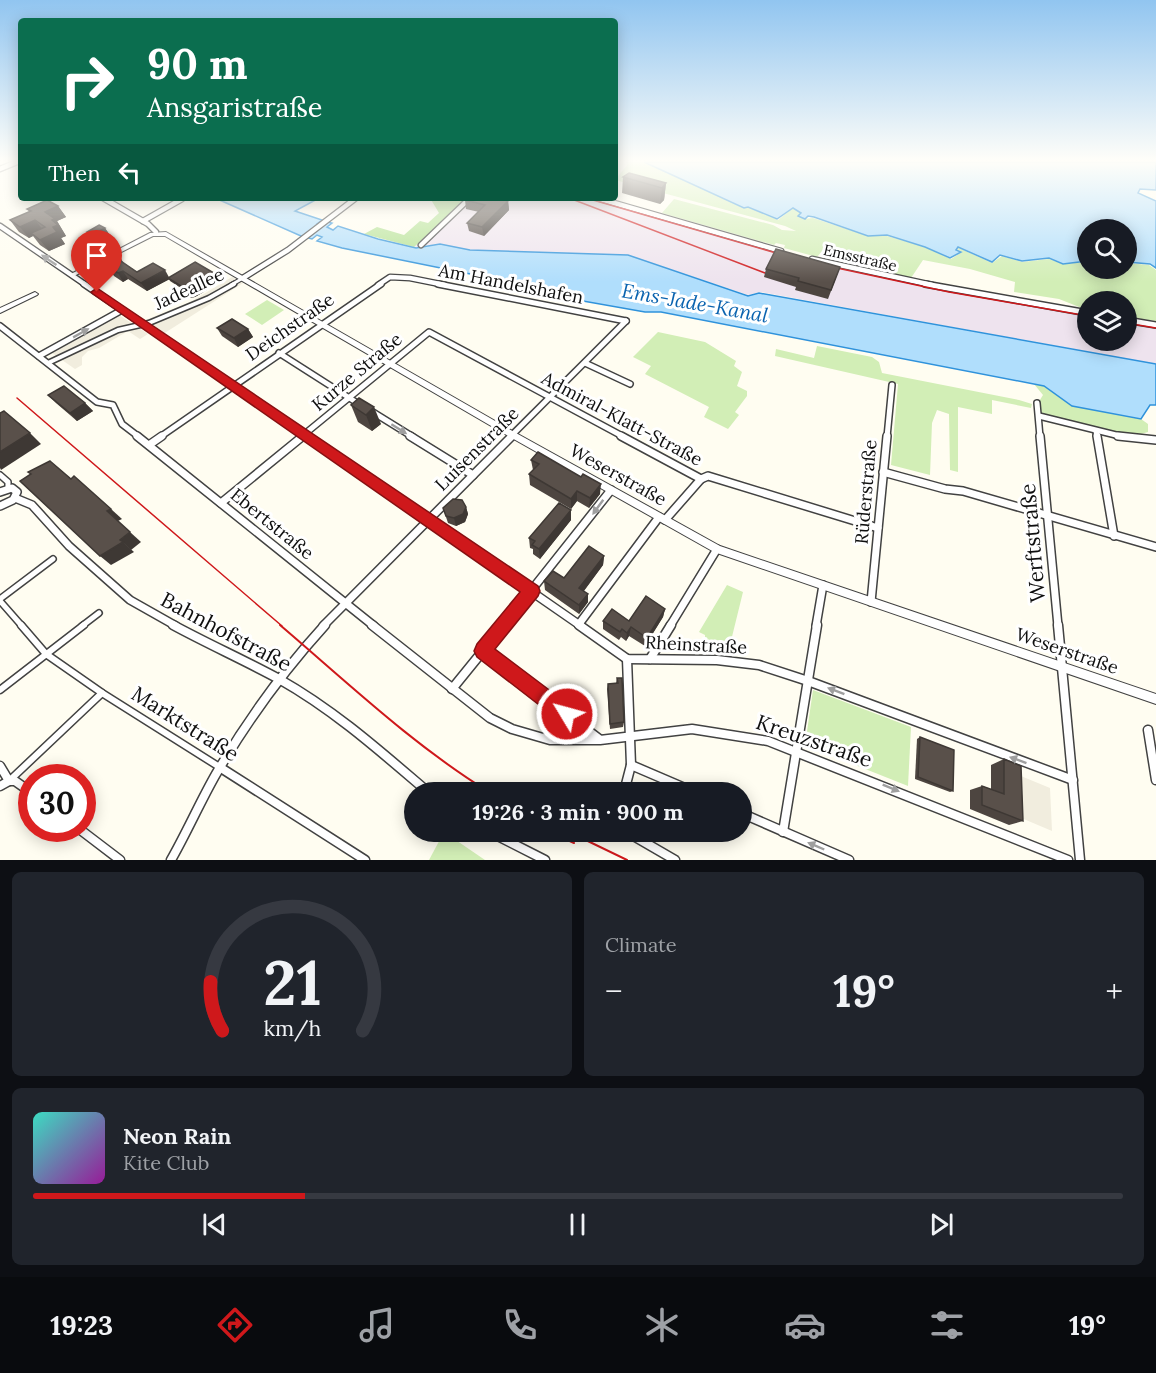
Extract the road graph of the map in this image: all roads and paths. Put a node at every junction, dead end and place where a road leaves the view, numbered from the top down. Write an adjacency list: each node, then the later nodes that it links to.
1 (110, 202): 6 (street, Weserstraße)
2 (176, 202): 6 (street)
3 (350, 202): 14 (street, Jadeallee)
4 (466, 202): 9 (street)
5 (611, 202): 10 (street)
6 (143, 221): 8 (street, Weserstraße)
7 (0, 226): 12 (street, Rheinstraße, one-way to 7)
8 (156, 232): 12 (street); 14 (street, Weserstraße)
9 (421, 245)
10 (788, 253)
11 (810, 258): 18 (street, Emsstraße)
12 (72, 274): 16 (street, Rheinstraße)
13 (390, 277): 19 (street, Am Handelshafen); 21 (street, Deichstraße)
14 (243, 278): 21 (street, Weserstraße); 22 (street, Jadeallee)
15 (35, 294): 17 (street)
16 (122, 310): 22 (street, Rheinstraße); 27 (street, one-way to 16)
17 (0, 311)
18 (1077, 311)
19 (626, 321): 29 (street, Luisenstraße)
20 (1137, 322): 23 (street)
21 (321, 324): 26 (street, Deichstraße); 30 (street, Weserstraße)
22 (142, 325): 28 (street, Jadeallee); 33 (street, Rheinstraße)
23 (1156, 325)
24 (0, 326): 27 (street, Ebertstraße)
25 (429, 332): 30 (street, Kurze Straße); 34 (street, Admiral-Klatt-Straße)
26 (279, 353): 33 (street, Deichstraße); 35 (street)
27 (39, 356): 28 (street, Ebertstraße)
28 (48, 363): 42 (street, Ebertstraße)
29 (585, 363): 31 (street); 34 (street, Luisenstraße)
30 (391, 364): 35 (street, Kurze Straße); 40 (street, Weserstraße)
31 (630, 384)
32 (892, 385): 43 (street, Rüderstraße)
33 (232, 386): 39 (street, Rheinstraße); 42 (street, Deichstraße)
34 (552, 397): 40 (street, Luisenstraße); 46 (street, Admiral-Klatt-Straße)
35 (350, 398): 39 (street, Kurze Straße); 45 (street, one-way to 45)
36 (1037, 403): 37 (street, Werftstraße)
37 (1039, 416): 38 (street); 53 (street, Werftstraße)
38 (1096, 430): 41 (street); 57 (street)
39 (305, 435): 51 (street, Kurze Straße); 55 (street, Rheinstraße)
40 (513, 435): 45 (street, Luisenstraße); 48 (street, Weserstraße)
41 (1155, 442)
42 (148, 445): 51 (street, Ebertstraße)
43 (883, 472): 53 (street); 56 (street, Rüderstraße)
44 (0, 475): 47 (street, Bahnhofstraße)
45 (473, 475): 55 (street, Luisenstraße)
46 (701, 479): 54 (street); 56 (street, Admiral-Klatt-Straße)
47 (8, 489): 49 (street); 50 (street, Bahnhofstraße)
48 (611, 490): 54 (street, Weserstraße); 62 (street, one-way to 62)
49 (0, 492)
50 (15, 498): 52 (street); 73 (street, Bahnhofstraße)
51 (221, 503): 65 (street, Ebertstraße)
52 (0, 506)
53 (1048, 517): 57 (street); 72 (street, Werftstraße)
54 (662, 518): 59 (street, Weserstraße); 67 (street)
55 (428, 520): 62 (street, Rheinstraße); 65 (street, Luisenstraße)
56 (878, 528): 64 (street, Rüderstraße)
57 (1114, 536): 58 (street)
58 (1156, 547)
59 (717, 549): 61 (street, Weserstraße); 71 (street)
60 (53, 559): 63 (street)
61 (823, 585): 64 (street, Weserstraße); 74 (street)
62 (532, 591): 67 (street, Rheinstraße); 68 (street)
63 (0, 600): 69 (street, Marktstraße)
64 (871, 602): 72 (street, Weserstraße)
65 (345, 604): 73 (street, Luisenstraße); 75 (street, Ebertstraße)
66 (99, 613): 69 (street)
67 (579, 624): 70 (street, Rheinstraße)
68 (483, 651): 75 (street); 82 (street)
69 (46, 654): 76 (street); 77 (street, Marktstraße)
70 (627, 659): 71 (street, Rheinstraße); 80 (street)
71 (650, 659): 74 (street, Rheinstraße)
72 (1063, 667): 78 (street, Weserstraße); 87 (street, Werftstraße)
73 (279, 679): 86 (street, Luisenstraße); 90 (street, Bahnhofstraße)
74 (808, 681): 83 (street); 87 (street, Rheinstraße, one-way to 74)
75 (452, 689): 81 (street, Ebertstraße)
76 (0, 690)
77 (102, 693): 86 (street, Marktstraße); 89 (street)
78 (1156, 699)
79 (1148, 730): 88 (street)
80 (632, 734): 82 (street, Kreuzstraße); 83 (street, Kreuzstraße); 84 (street)
81 (534, 737): 82 (street, Kreuzstraße)
82 (600, 740)
83 (797, 751): 96 (street); 106 (street, Kreuzstraße, one-way to 106)
84 (631, 765): 91 (street); 92 (street)
85 (0, 766): 89 (street)
86 (221, 768): 101 (street, Luisenstraße); 102 (street, Marktstraße)
87 (1073, 780): 107 (street, Werftstraße)
88 (1156, 780)
89 (9, 781): 93 (street); 94 (street)
90 (416, 782)
91 (627, 782)
92 (671, 782)
93 (18, 783)
94 (0, 786)
95 (752, 818): 96 (street)
96 (783, 832): 105 (street, one-way to 96)
97 (96, 842): 100 (street)
98 (510, 842): 103 (street)
99 (644, 842): 104 (street)
100 (120, 860)
101 (171, 860)
102 (365, 860)
103 (545, 860)
104 (675, 860)
105 (849, 860)
106 (1068, 860)
107 (1080, 860)

